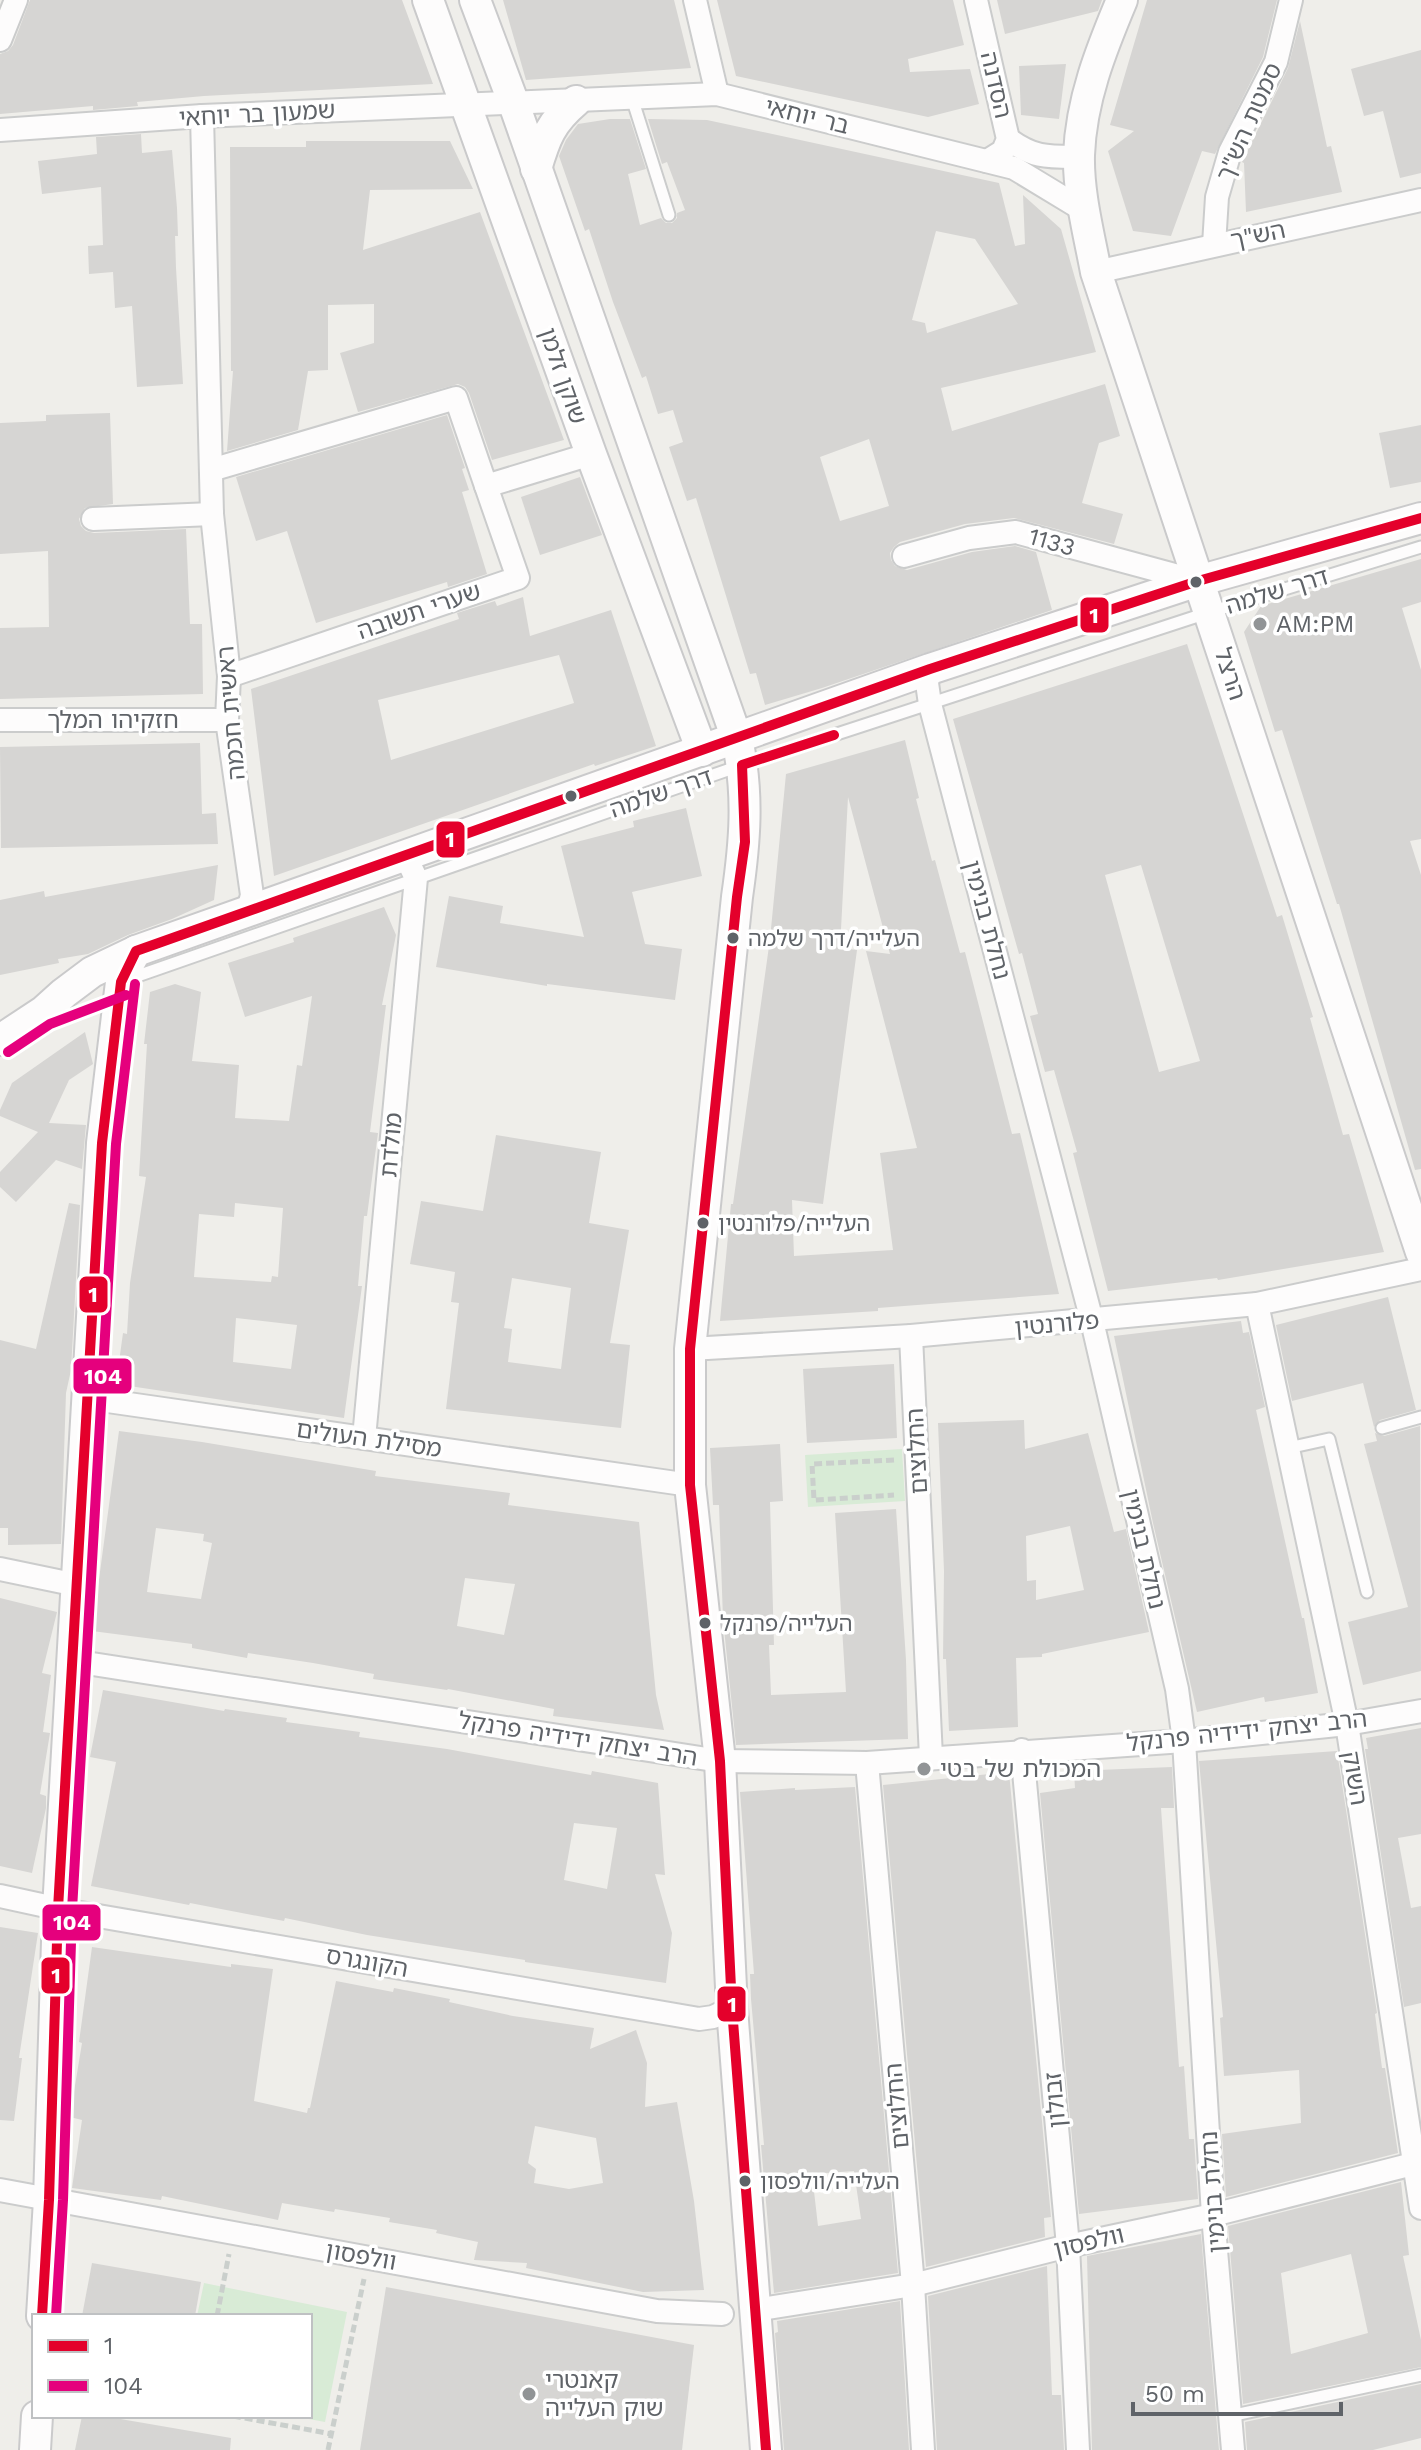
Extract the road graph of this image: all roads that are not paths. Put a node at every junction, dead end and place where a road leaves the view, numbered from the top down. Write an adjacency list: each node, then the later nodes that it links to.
1 (16, 0): 8 (street)
2 (428, 0): 13 (street, שוקן זלמן)
3 (475, 0): 12 (street, שוקן זלמן)
4 (695, 0): 9 (street)
5 (976, 0): 16 (street, הסדנה)
6 (1122, 0): 17 (street, הרצל)
7 (1291, 0): 23 (street, סמטת הש"ך)
8 (0, 40)
9 (717, 94): 10 (street, בר יוחאי); 18 (street, בר יוחאי)
10 (632, 98): 11 (street, בר יוחאי); 22 (lane)
11 (576, 101): 12 (street, בר יוחאי); 19 (street)
12 (514, 104): 13 (street, שמעון בר יוחאי); 19 (street, שוקן זלמן)
13 (467, 105): 14 (street, שמעון בר יוחאי); 25 (street, שוקן זלמן)
14 (202, 116): 15 (street, שמעון בר יוחאי); 26 (street, ראשית חכמה)
15 (0, 130)
16 (1008, 139): 17 (street); 18 (street, הסדנה)
17 (1079, 157): 21 (street, הרצל)
18 (987, 161): 21 (street, בר יוחאי)
19 (536, 169): 41 (street, שוקן זלמן)
20 (1421, 200): 23 (street, הש"ך)
21 (1085, 211): 24 (street, הרצל)
22 (669, 215)
23 (1214, 245): 24 (street, הש"ך)
24 (1096, 272): 33 (street, הרצל)
25 (591, 454): 27 (street); 40 (street, שוקן זלמן)
26 (211, 470): 27 (street, שערי תשובה); 28 (street, ראשית חכמה)
27 (486, 486): 36 (street, שערי תשובה)
28 (212, 514): 30 (street); 36 (street, ראשית חכמה)
29 (1421, 518): 33 (street, דרך שלמה)
30 (93, 519)
31 (1421, 547): 34 (lane, דרך שלמה)
32 (904, 556): 33 (street, 1133)
33 (1198, 581): 34 (street, הרצל); 35 (street, דרך שלמה)
34 (1210, 612): 37 (lane, דרך שלמה); 48 (street, הרצל)
35 (930, 669): 37 (street, נחלת בנימין); 41 (street, דרך שלמה)
36 (229, 676): 39 (street, ראשית חכמה)
37 (930, 704): 41 (lane, דרך שלמה); 51 (street, נחלת בנימין)
38 (0, 720): 39 (street, חזקיהו המלך)
39 (227, 720): 43 (street, ראשית חכמה)
40 (702, 751): 41 (street, דרך שלמה); 42 (street, דרך שלמה)
41 (740, 752): 42 (lane, דרך שלמה); 53 (street, שוקן זלמן)
42 (410, 867): 43 (street, דרך שלמה); 45 (lane, דרך שלמה); 57 (street, מולדת)
43 (248, 910): 44 (street, דרך שלמה)
44 (136, 951): 45 (street); 46 (street, דרך שלמה)
45 (121, 982): 46 (street, דרך שלמה); 54 (street)
46 (44, 1011): 47 (street, דרך שלמה)
47 (0, 1040)
48 (1421, 1252)
49 (1421, 1269): 50 (street, פלורנטין)
50 (1257, 1304): 51 (street, פלורנטין); 58 (street, השוק)
51 (1092, 1321): 52 (street, פלורנטין); 66 (street, נחלת בנימין)
52 (911, 1336): 53 (street, פלורנטין); 68 (street, החלוצים)
53 (690, 1349): 59 (street, שוקן זלמן)
54 (87, 1398): 57 (street, מסילת העולים); 61 (street)
55 (1421, 1417): 56 (lane)
56 (1382, 1428)
57 (364, 1438): 59 (street, מסילת העולים)
58 (1288, 1448): 62 (lane); 65 (street, השוק)
59 (690, 1485): 69 (street, שוקן זלמן)
60 (0, 1569): 61 (street)
61 (77, 1585): 63 (street)
62 (1367, 1592)
63 (73, 1661): 69 (street, הרב יצחק ידידיה פרנקל); 72 (street)
64 (1421, 1711): 65 (street, הרב יצחק ידידיה פרנקל)
65 (1347, 1724): 66 (street, הרב יצחק ידידיה פרנקל); 74 (street, השוק)
66 (1184, 1741): 67 (street, הרב יצחק ידידיה פרנקל); 78 (street, נחלת בנימין)
67 (1022, 1750): 68 (street, הרב יצחק ידידיה פרנקל); 79 (street, זבולון)
68 (931, 1757): 70 (street, הרב יצחק ידידיה פרנקל)
69 (720, 1761): 70 (street, הרב יצחק ידידיה פרנקל); 73 (street, שוקן זלמן)
70 (867, 1763): 80 (street, החלוצים)
71 (0, 1896): 72 (street, הקונגרס)
72 (58, 1909): 73 (street, הקונגרס); 76 (street)
73 (732, 2008): 81 (street, שוקן זלמן)
74 (1418, 2163): 77 (street, השוק); 78 (street, וולפסון)
75 (0, 2190): 76 (street, וולפסון)
76 (49, 2200): 82 (street); 83 (street, וולפסון)
77 (1421, 2208)
78 (1213, 2215): 79 (street, וולפסון); 85 (street, נחלת בנימין)
79 (1068, 2246): 80 (street, וולפסון); 90 (street, זבולון)
80 (913, 2285): 81 (street, וולפסון); 89 (street, החלוצים)
81 (755, 2310): 88 (street, שוקן זלמן)
82 (42, 2314)
83 (722, 2314)
84 (1421, 2375): 85 (lane)
85 (1230, 2416): 91 (street, נחלת בנימין)
86 (37, 2418): 87 (street)
87 (35, 2450)
88 (766, 2450)
89 (923, 2450)
90 (1078, 2450)
91 (1233, 2450)

